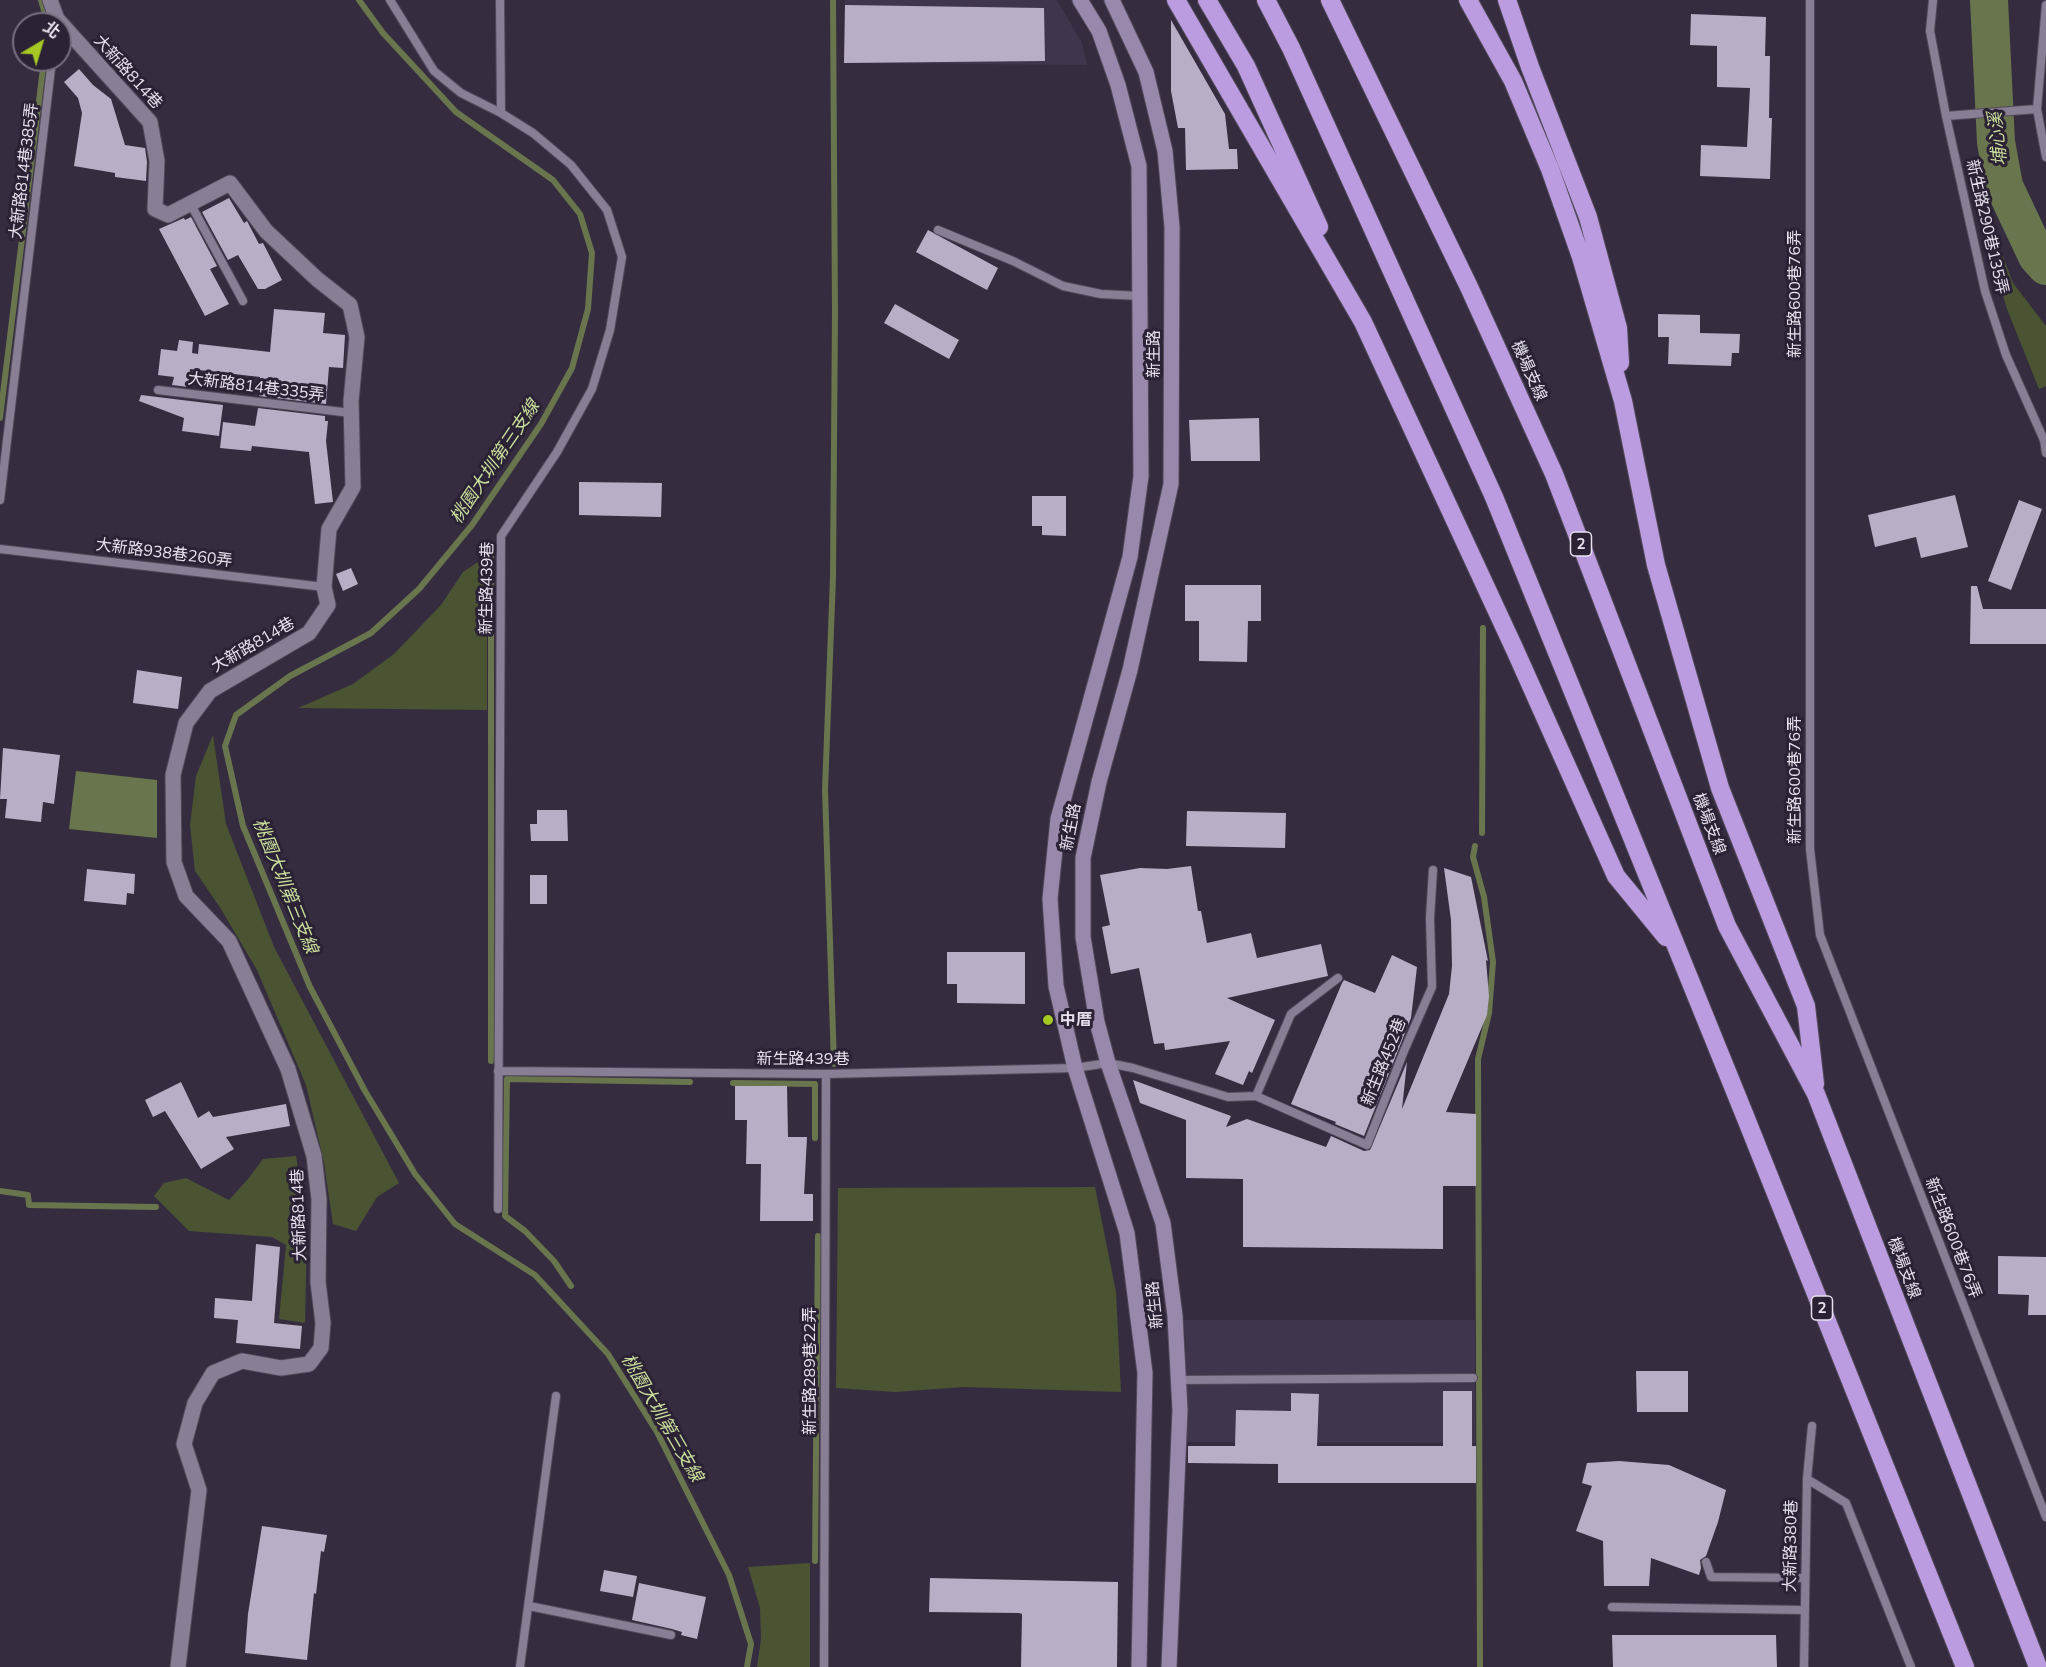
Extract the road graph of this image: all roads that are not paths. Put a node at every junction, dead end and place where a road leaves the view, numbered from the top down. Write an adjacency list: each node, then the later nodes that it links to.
1 (390, 0): 18 (lane, 新生路439巷)
2 (500, 0): 18 (lane)
3 (1080, 0): 23 (main road, 新生路)
4 (1112, 0): 36 (main road, 新生路)
5 (1176, 0): 25 (highway)
6 (1208, 0): 25 (highway)
7 (1266, 0): 34 (highway, 2)
8 (1330, 0): 40 (highway, 機場支線 / 2)
9 (1468, 0): 27 (highway)
10 (1508, 0): 27 (highway)
11 (1810, 0): 48 (lane, 新生路600巷76弄)
12 (1933, 0): 19 (lane, 新生路290巷135弄)
13 (2046, 5): 16 (lane)
14 (72, 38): 21 (street, 大新路814巷)
15 (51, 72): 30 (lane, 大新路814巷385弄)
16 (2043, 80): 17 (lane)
17 (2037, 109): 19 (lane); 20 (lane)
18 (501, 113): 38 (lane, 新生路439巷)
19 (1946, 116): 29 (lane, 新生路290巷135弄)
20 (2046, 157)
21 (190, 203): 24 (lane); 28 (street, 大新路814巷)
22 (938, 230): 23 (lane)
23 (1140, 296): 37 (main road, 新生路)
24 (243, 301)
25 (1363, 322): 34 (highway)
26 (158, 390): 28 (lane, 大新路814巷335弄)
27 (1623, 401): 40 (highway)
28 (351, 413): 32 (street, 大新路814巷)
29 (2046, 453)
30 (0, 500)
31 (0, 549): 32 (lane, 大新路938巷260弄)
32 (324, 587): 55 (street, 大新路814巷)
33 (1433, 870): 41 (lane, 新生路452巷)
34 (1677, 950): 62 (highway, 2)
35 (1338, 978): 41 (lane)
36 (1108, 1063): 37 (lane, 新生路439巷); 41 (lane, 新生路452巷); 44 (main road, 新生路)
37 (1075, 1068): 39 (lane, 新生路439巷); 58 (main road, 新生路)
38 (498, 1071): 39 (lane, 新生路439巷); 42 (lane, 新生路439巷)
39 (826, 1074): 57 (lane, 新生路289巷22弄)
40 (1816, 1094): 63 (highway, 機場支線 / 2)
41 (1256, 1096)
42 (498, 1209)
43 (1473, 1378): 44 (lane)
44 (1178, 1380): 59 (main road, 新生路)
45 (556, 1396): 51 (lane)
46 (1812, 1426): 47 (lane, 大新路380巷)
47 (1807, 1479): 50 (lane, 大新路380巷); 61 (lane)
48 (2046, 1517)
49 (1706, 1562): 50 (lane)
50 (1804, 1578): 53 (lane, 大新路380巷)
51 (529, 1606): 54 (lane); 56 (lane)
52 (1612, 1607): 53 (lane)
53 (1804, 1610): 60 (lane, 大新路380巷)
54 (671, 1635)
55 (178, 1667)
56 (520, 1667)
57 (824, 1667)
58 (1139, 1667)
59 (1168, 1667)
60 (1804, 1667)
61 (1911, 1667)
62 (1965, 1667)
63 (2038, 1667)

